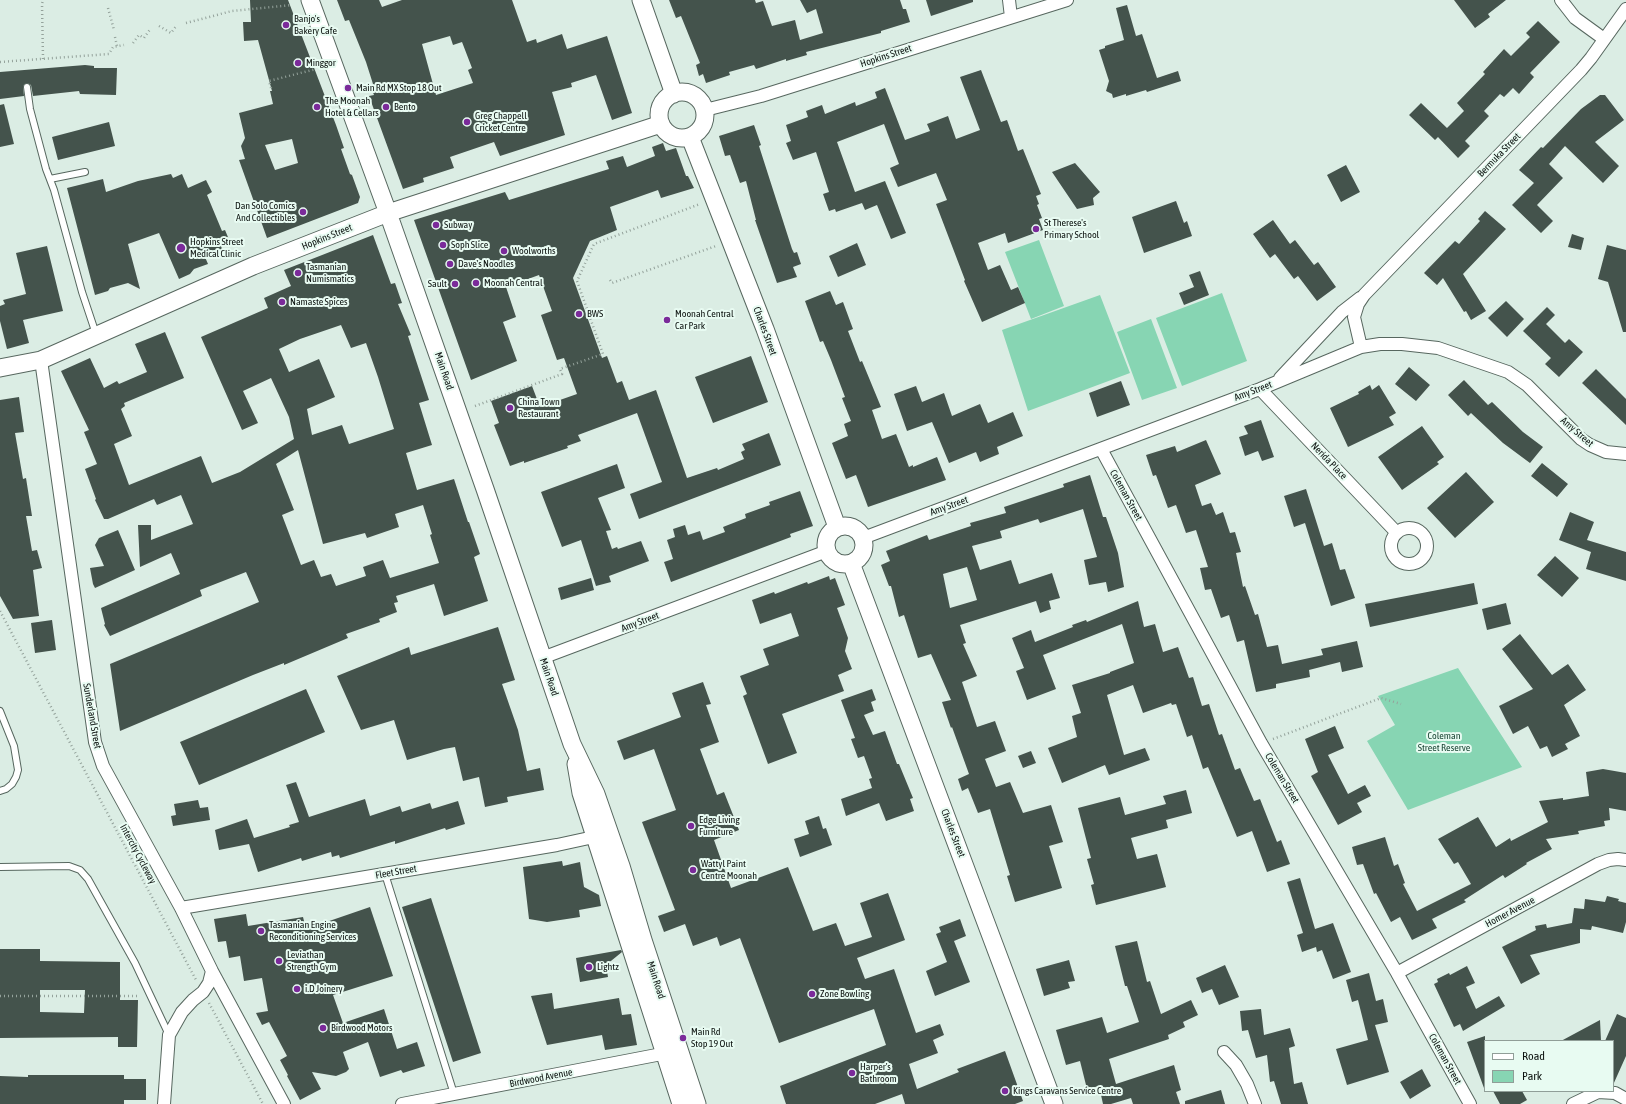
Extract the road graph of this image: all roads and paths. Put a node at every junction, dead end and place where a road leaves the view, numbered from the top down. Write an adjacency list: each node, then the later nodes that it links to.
1 (44, 0): 21 (path)
2 (310, 0): 33 (street, Main Road)
3 (641, 0): 26 (street)
4 (1009, 0): 10 (street)
5 (1066, 0): 10 (street, Hopkins Street)
6 (1561, 0): 17 (street)
7 (292, 5): 11 (path)
8 (108, 8): 15 (path)
9 (1626, 8): 17 (street, Bermuka Street)
10 (1011, 16): 27 (street, Hopkins Street)
11 (186, 23)
12 (177, 25): 13 (path)
13 (159, 26)
14 (151, 28): 18 (path)
15 (114, 30)
16 (115, 37): 20 (path)
17 (1604, 39): 36 (street, Bermuka Street)
18 (133, 43)
19 (124, 45): 20 (path)
20 (117, 46): 21 (path)
21 (42, 59): 22 (path)
22 (0, 62)
23 (316, 69): 25 (path)
24 (27, 86): 31 (lane)
25 (271, 88)
26 (674, 94): 27 (street); 28 (street)
27 (704, 110): 29 (street)
28 (661, 124): 29 (street); 33 (street, Hopkins Street)
29 (690, 137): 46 (street, Charles Street)
30 (85, 172): 31 (lane)
31 (50, 179): 37 (lane)
32 (703, 203): 43 (path)
33 (388, 213): 37 (street, Hopkins Street); 52 (street, Main Road)
34 (718, 245): 35 (path)
35 (610, 280)
36 (1364, 295): 38 (street, Bermuka Street); 41 (street, Bermuka Street)
37 (97, 336): 39 (street, Hopkins Street)
38 (1360, 347): 41 (street, Amy Street); 45 (street, Amy Street)
39 (41, 360): 40 (street, Hopkins Street); 61 (street, Sunderland Street)
40 (0, 368)
41 (1276, 382): 42 (street, Amy Street)
42 (1260, 389): 44 (street, Amy Street); 47 (street, Nerida Place)
43 (475, 406)
44 (1101, 449): 48 (street, Amy Street); 55 (street, Coleman Street)
45 (1626, 454)
46 (837, 527): 48 (street); 49 (street)
47 (1397, 533)
48 (863, 538): 50 (street)
49 (827, 551): 50 (street); 52 (street, Amy Street)
50 (851, 563): 78 (street, Charles Street)
51 (0, 611): 64 (path, Intercity Cycleway)
52 (542, 658): 57 (street, Main Road)
53 (1400, 704): 55 (path)
54 (0, 711): 56 (lane)
55 (1261, 743): 63 (street, Coleman Street)
56 (0, 791)
57 (603, 835): 60 (street, Fleet Street); 69 (street, Main Road)
58 (1626, 860): 63 (street, Homer Avenue)
59 (0, 867): 66 (lane)
60 (384, 874): 61 (street, Fleet Street); 70 (lane)
61 (181, 908): 62 (street, Sunderland Street)
62 (212, 971): 64 (street); 74 (street)
63 (1397, 973): 80 (street, Coleman Street)
64 (203, 992): 67 (street); 73 (path, Intercity Cycleway)
65 (0, 996): 66 (path)
66 (150, 996): 67 (lane)
67 (169, 1035): 72 (street)
68 (1224, 1052): 79 (street)
69 (672, 1053): 70 (street, Birdwood Avenue); 76 (street, Main Road); 77 (street, Main Road)
70 (454, 1094): 75 (street, Birdwood Avenue)
71 (1626, 1099): 81 (street)
72 (164, 1104)
73 (263, 1104)
74 (284, 1104)
75 (402, 1104)
76 (681, 1104)
77 (697, 1104)
78 (1054, 1104)
79 (1255, 1104)
80 (1470, 1104)
81 (1573, 1104)

